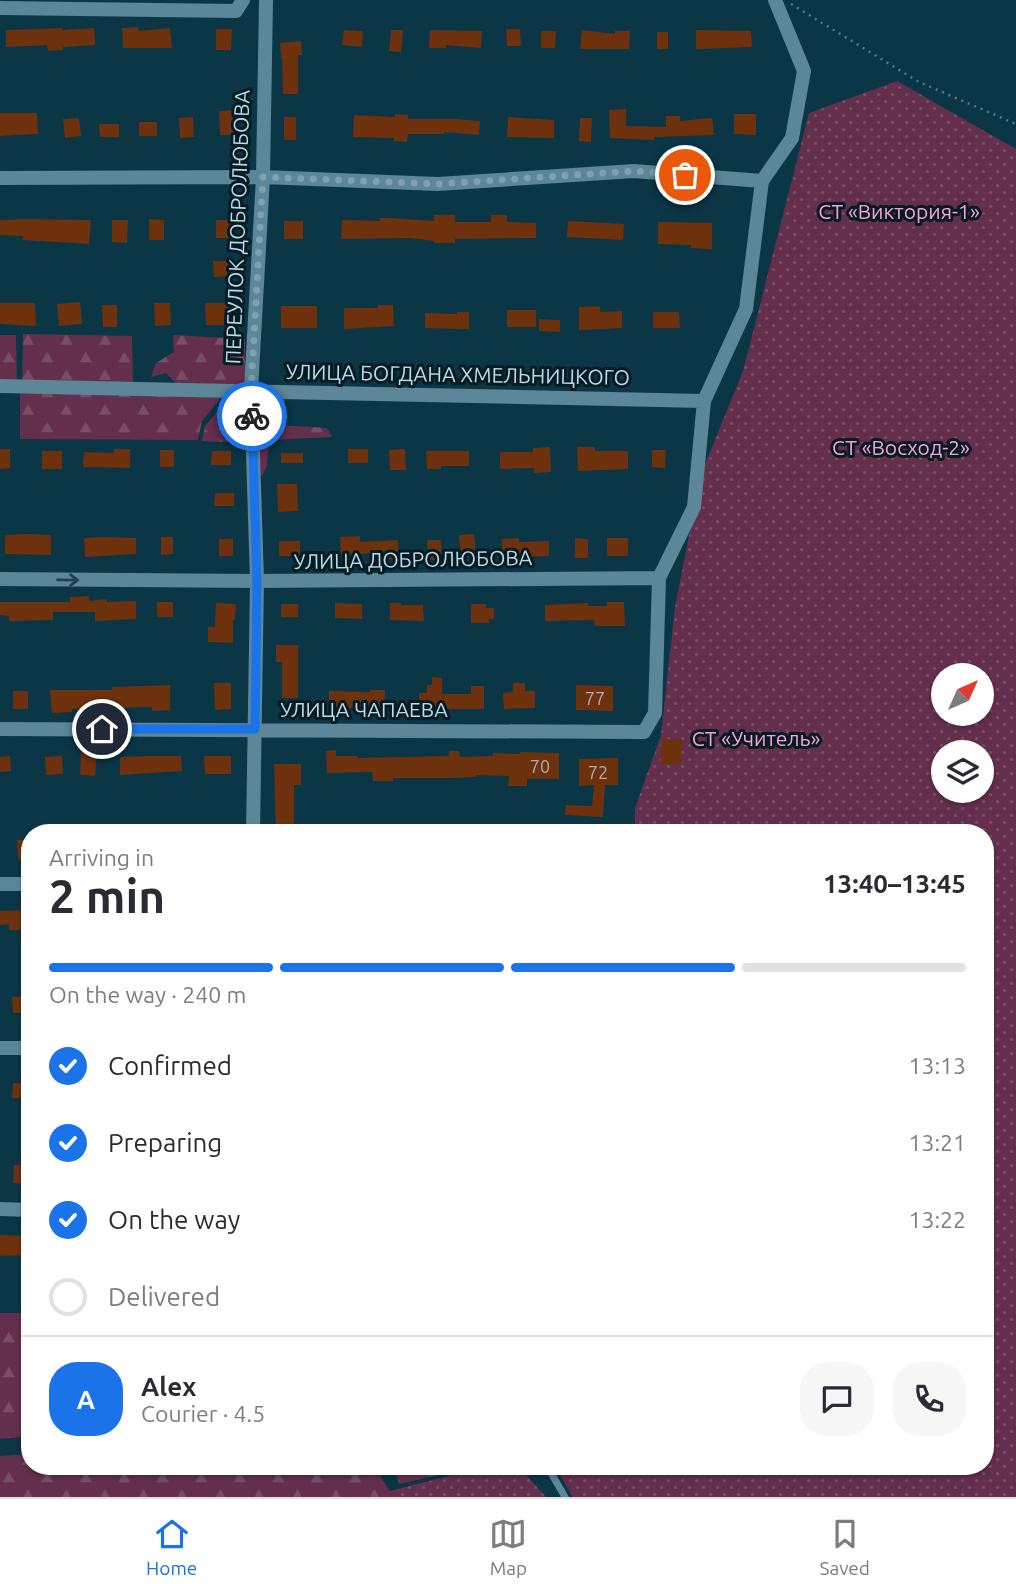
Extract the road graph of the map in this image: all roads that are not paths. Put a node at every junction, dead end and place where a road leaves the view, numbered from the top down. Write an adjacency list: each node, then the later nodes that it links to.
1 (243, 0): 4 (street)
2 (266, 0): 5 (street, ПЕРЕУЛОК ДОБРОЛЮБОВА)
3 (775, 0): 7 (street)
4 (0, 8)
5 (263, 177): 6 (street); 7 (street); 9 (street, ПЕРЕУЛОК ДОБРОЛЮБОВА)
6 (0, 178)
7 (762, 181): 10 (street)
8 (0, 386): 9 (street, УЛИЦА БОГДАНА ХМЕЛЬНИЦКОГО)
9 (251, 390): 10 (street, УЛИЦА БОГДАНА ХМЕЛЬНИЦКОГО); 13 (street, ПЕРЕУЛОК ДОБРОЛЮБОВА)
10 (704, 401): 11 (street)
11 (659, 578): 13 (street, УЛИЦА ДОБРОЛЮБОВА); 15 (street, УЛИЦА ЧАПАЕВА)
12 (0, 579): 13 (street, УЛИЦА ДОБРОЛЮБОВА, one-way to 13)
13 (257, 582): 15 (street, ПЕРЕУЛОК ДОБРОЛЮБОВА)
14 (0, 729): 15 (street, УЛИЦА ЧАПАЕВА)
15 (255, 729): 16 (street, ПЕРЕУЛОК ДОБРОЛЮБОВА)
16 (253, 824)
17 (0, 884): 18 (street)
18 (21, 884)
19 (0, 1048): 20 (street)
20 (21, 1048)
21 (0, 1209): 22 (street)
22 (21, 1210)
23 (552, 1475): 24 (lane)
24 (565, 1497)

